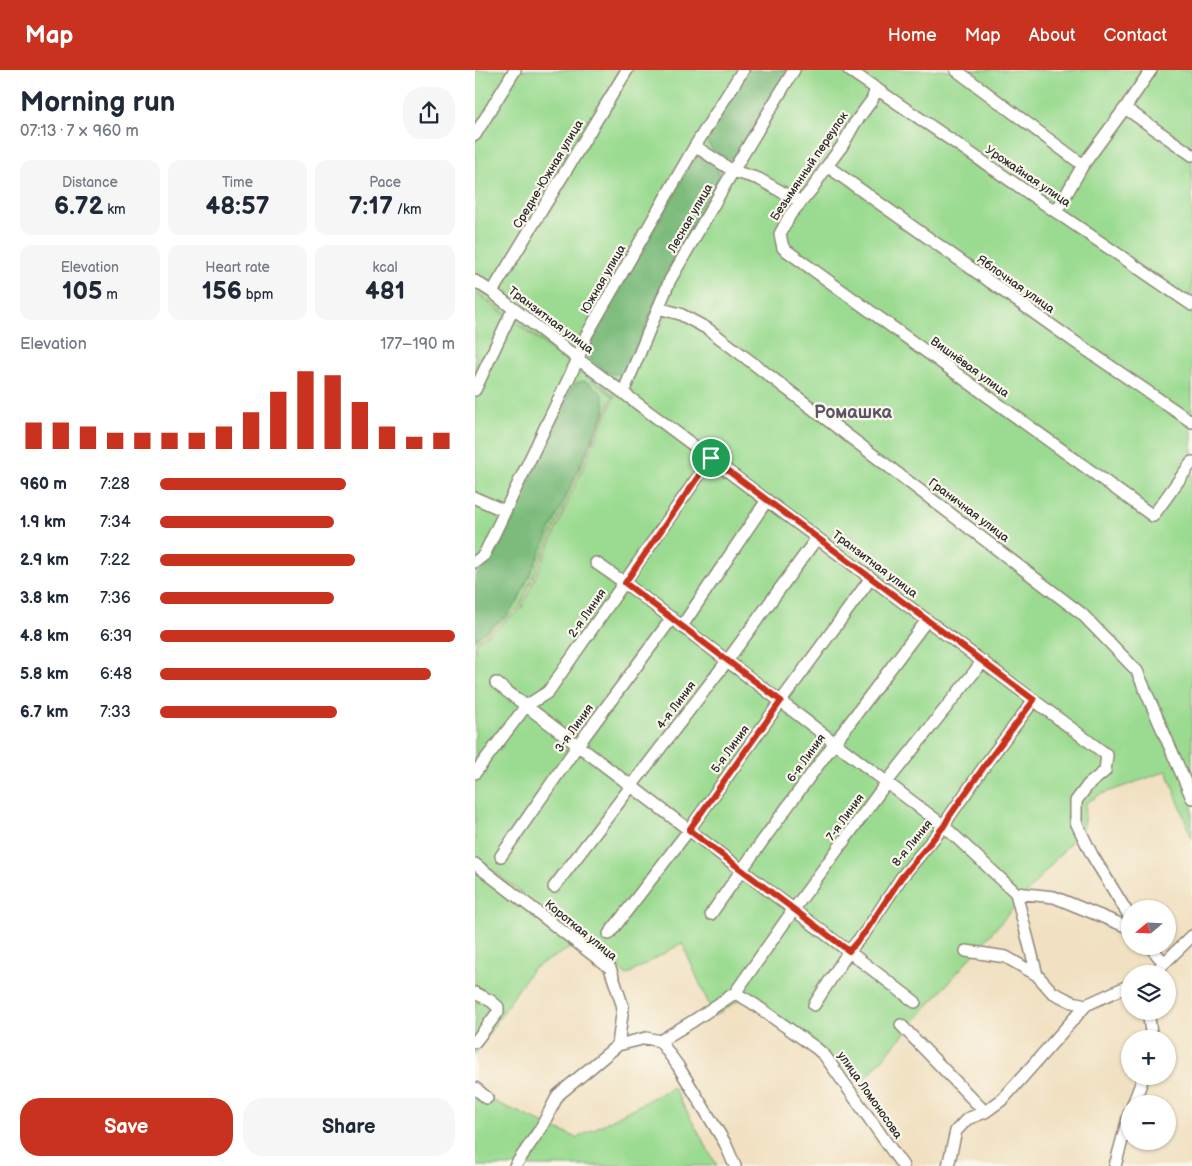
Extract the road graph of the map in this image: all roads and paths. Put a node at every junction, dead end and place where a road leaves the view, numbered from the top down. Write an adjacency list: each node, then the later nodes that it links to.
1 (515, 70): 11 (street)
2 (627, 70): 22 (street, Средне-Южная улица)
3 (743, 70): 12 (street, Южная улица)
4 (794, 70): 16 (street, Лесная улица)
5 (849, 70): 8 (street, Урожайная улица)
6 (956, 70): 14 (street)
7 (1150, 71): 10 (street)
8 (862, 74): 9 (street, Урожайная улица)
9 (876, 89): 15 (street, Безымянный переулок); 18 (street, Урожайная улица)
10 (1125, 108): 13 (street); 14 (street)
11 (475, 135)
12 (695, 146): 16 (street); 27 (street, Южная улица)
13 (1192, 155)
14 (1083, 165): 18 (street)
15 (827, 166): 17 (street, Безымянный переулок); 30 (street, Яблочная улица)
16 (733, 171): 17 (street); 26 (street, Лесная улица)
17 (801, 201): 20 (street, Безымянный переулок)
18 (1056, 212): 19 (street, Урожайная улица)
19 (1071, 222): 23 (street); 24 (street, Урожайная улица)
20 (780, 234): 32 (street, Вишнёвая улица)
21 (475, 281): 22 (street, Транзитная улица)
22 (492, 292): 25 (street, Транзитная улица)
23 (1192, 300)
24 (1192, 305)
25 (513, 308): 27 (street, Транзитная улица); 29 (street)
26 (659, 308): 28 (street, Лесная улица); 55 (street, Граничная улица)
27 (579, 359): 31 (street, Транзитная улица); 35 (street, Южная улица)
28 (625, 388)
29 (475, 390)
30 (1192, 422)
31 (711, 458): 34 (street, Транзитная улица); 40 (street, 2-я Линия)
32 (1192, 462)
33 (475, 498): 35 (street)
34 (767, 500): 36 (street, Транзитная улица); 43 (street)
35 (505, 511): 37 (street, Южная улица)
36 (817, 538): 39 (street, Транзитная улица); 44 (street, 4-я Линия)
37 (475, 562)
38 (596, 563): 40 (street)
39 (871, 578): 42 (street, Транзитная улица); 48 (street, 5-я Линия)
40 (625, 583): 41 (street); 49 (street, 2-я Линия)
41 (672, 618): 43 (street); 51 (street, 3-я Линия)
42 (927, 620): 45 (street, Транзитная улица); 50 (street, 6-я Линия)
43 (682, 626): 44 (street)
44 (727, 661): 48 (street); 54 (street, 4-я Линия)
45 (983, 662): 47 (street, Транзитная улица); 53 (street, 7-я Линия)
46 (496, 683): 49 (street)
47 (1034, 700): 56 (street, 8-я Линия); 63 (street, Транзитная улица)
48 (781, 701): 50 (street); 57 (street, 5-я Линия)
49 (526, 706): 51 (street); 52 (street, 2-я Линия)
50 (835, 742): 53 (street); 60 (street, 6-я Линия)
51 (578, 746): 54 (street); 58 (street, 3-я Линия)
52 (475, 773)
53 (887, 782): 56 (street); 64 (street, 7-я Линия)
54 (631, 786): 57 (street); 61 (street, 4-я Линия)
55 (1192, 798)
56 (944, 826): 62 (street); 69 (street, 8-я Линия)
57 (689, 830): 60 (street); 67 (street, 5-я Линия)
58 (501, 856)
59 (475, 864): 83 (street, Короткая улица)
60 (741, 870): 64 (street); 65 (street, 6-я Линия)
61 (554, 887)
62 (1016, 892): 66 (street); 73 (street)
63 (1121, 902)
64 (794, 909): 69 (street); 76 (street, 7-я Линия)
65 (711, 914)
66 (1121, 924)
67 (609, 934)
68 (1192, 936): 72 (street)
69 (849, 951): 77 (street); 79 (street, 8-я Линия)
70 (966, 951): 73 (street)
71 (1157, 955): 72 (street)
72 (1164, 963)
73 (1037, 975): 78 (street)
74 (1121, 989): 78 (street)
75 (475, 993): 82 (street)
76 (735, 993): 81 (street); 90 (street, улица Ломоносова)
77 (915, 1002)
78 (1086, 1004): 86 (street)
79 (815, 1005)
80 (901, 1025): 86 (street)
81 (660, 1041): 83 (street); 89 (street)
82 (475, 1042)
83 (618, 1045): 88 (street)
84 (475, 1088): 85 (street)
85 (487, 1098)
86 (985, 1112): 91 (street)
87 (1121, 1142): 92 (street)
88 (515, 1166)
89 (735, 1166)
90 (903, 1166)
91 (949, 1166)
92 (1115, 1166)

